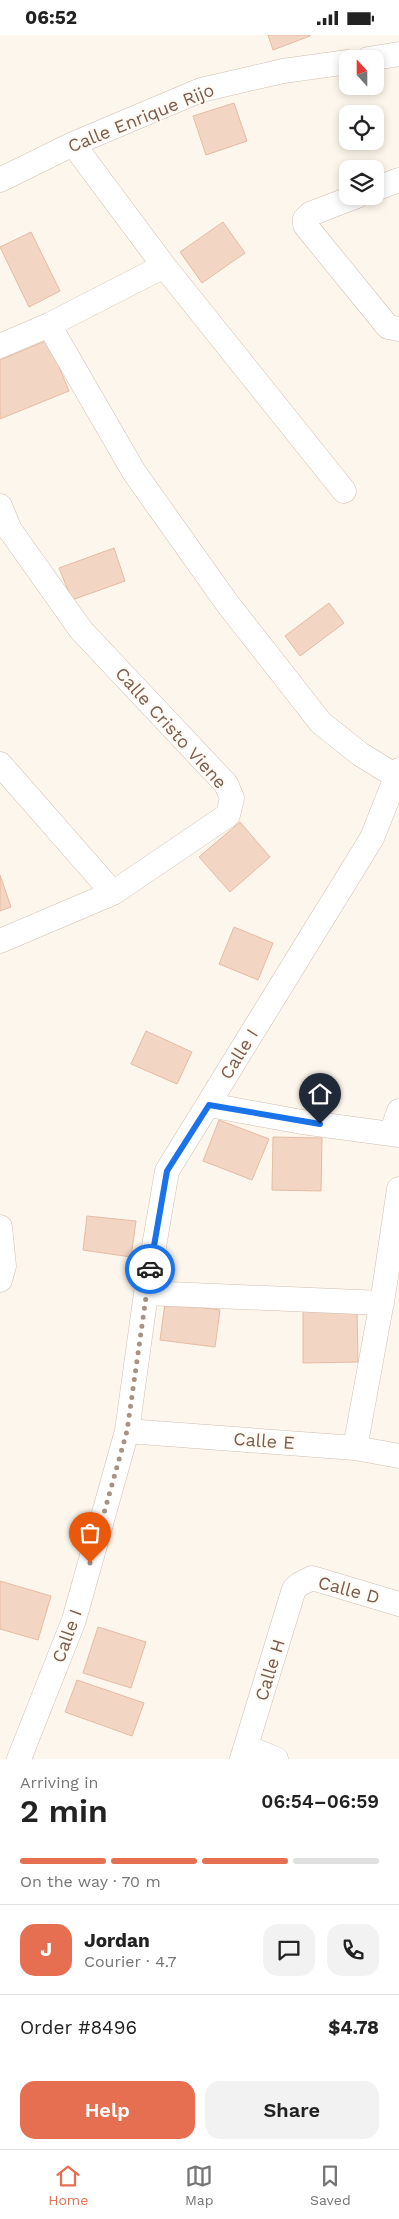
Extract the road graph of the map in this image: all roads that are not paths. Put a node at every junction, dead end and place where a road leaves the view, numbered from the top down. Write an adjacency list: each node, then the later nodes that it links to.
1 (399, 54): 2 (street)
2 (384, 56)
3 (339, 63): 4 (street, Calle Enrique Rijo)
4 (73, 144): 5 (street, Calle Enrique Rijo); 9 (street)
5 (0, 180)
6 (399, 180): 7 (street)
7 (384, 186)
8 (339, 203): 11 (street)
9 (164, 266): 10 (street); 13 (street)
10 (49, 325): 12 (street); 16 (street)
11 (399, 329)
12 (0, 346)
13 (344, 491)
14 (0, 506): 17 (street, Calle Cristo Viene)
15 (0, 764): 17 (street)
16 (398, 775): 19 (street, Calle I)
17 (113, 893): 18 (street, Calle Cristo Viene)
18 (0, 941)
19 (209, 1105): 21 (street); 25 (street, Calle I)
20 (399, 1111): 21 (street)
21 (395, 1134)
22 (399, 1189): 26 (street)
23 (0, 1227): 24 (street)
24 (0, 1280)
25 (146, 1293): 26 (street); 27 (street, Calle I)
26 (388, 1295): 28 (street)
27 (127, 1431): 28 (street, Calle E); 33 (street, Calle I)
28 (355, 1448): 29 (street, Calle E)
29 (399, 1456)
30 (300, 1583): 31 (street, Calle D); 32 (street, Calle H)
31 (399, 1604)
32 (244, 1753): 34 (street)
33 (19, 1759)
34 (276, 1759)

